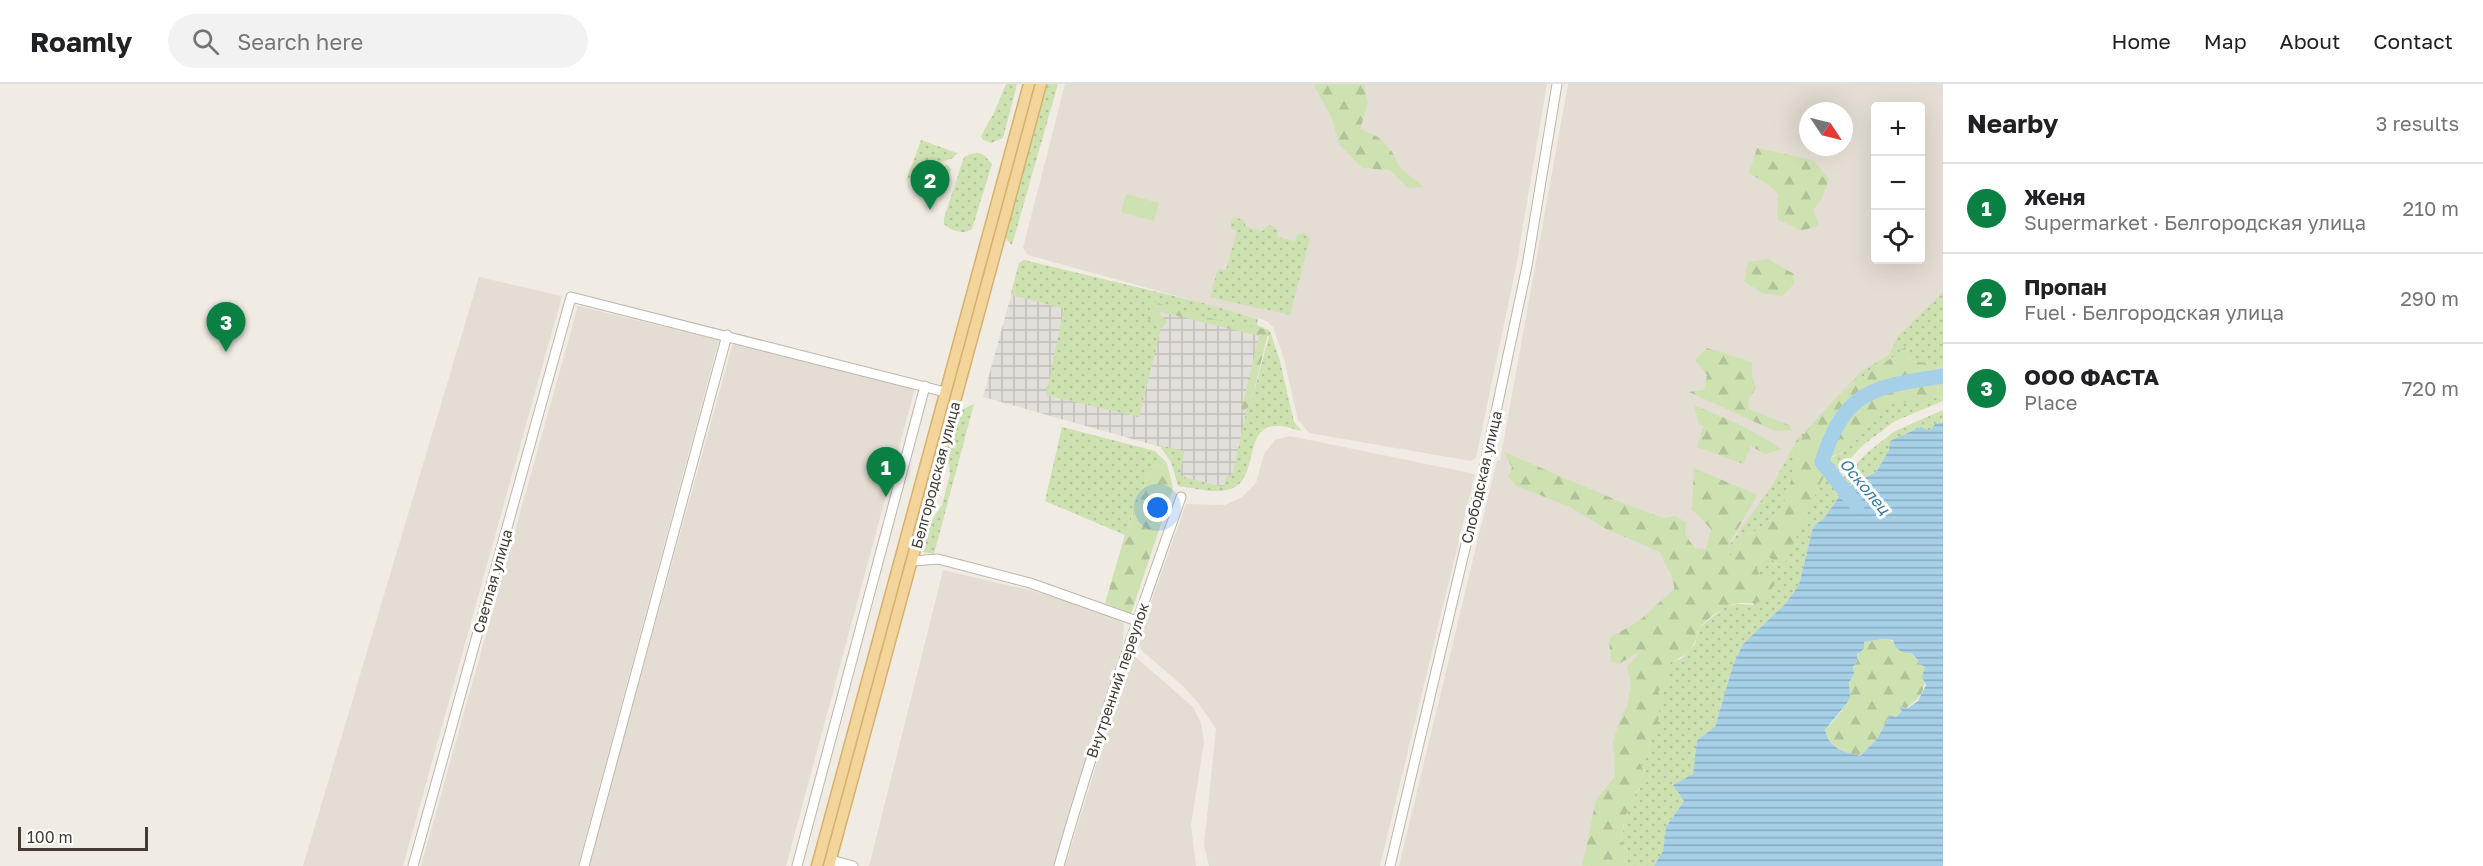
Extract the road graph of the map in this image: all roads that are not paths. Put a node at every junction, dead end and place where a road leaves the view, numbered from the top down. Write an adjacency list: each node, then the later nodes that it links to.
1 (1029, 84): 6 (main road, Белгородская улица)
2 (1041, 84): 8 (main road, Белгородская улица)
3 (1557, 84): 18 (street, Слободская улица)
4 (728, 335): 5 (street); 13 (street, Светлая улица); 14 (street)
5 (925, 386): 6 (street); 10 (street)
6 (945, 392): 11 (main road, Белгородская улица)
7 (1181, 496): 9 (street, Внутренний переулок)
8 (913, 561): 9 (street); 12 (main road, Белгородская улица)
9 (1137, 621): 17 (street, Внутренний переулок)
10 (800, 853): 11 (street); 15 (street)
11 (818, 862)
12 (830, 863): 16 (street)
13 (412, 866)
14 (584, 866)
15 (796, 866)
16 (853, 866)
17 (1059, 866)
18 (1390, 866)

